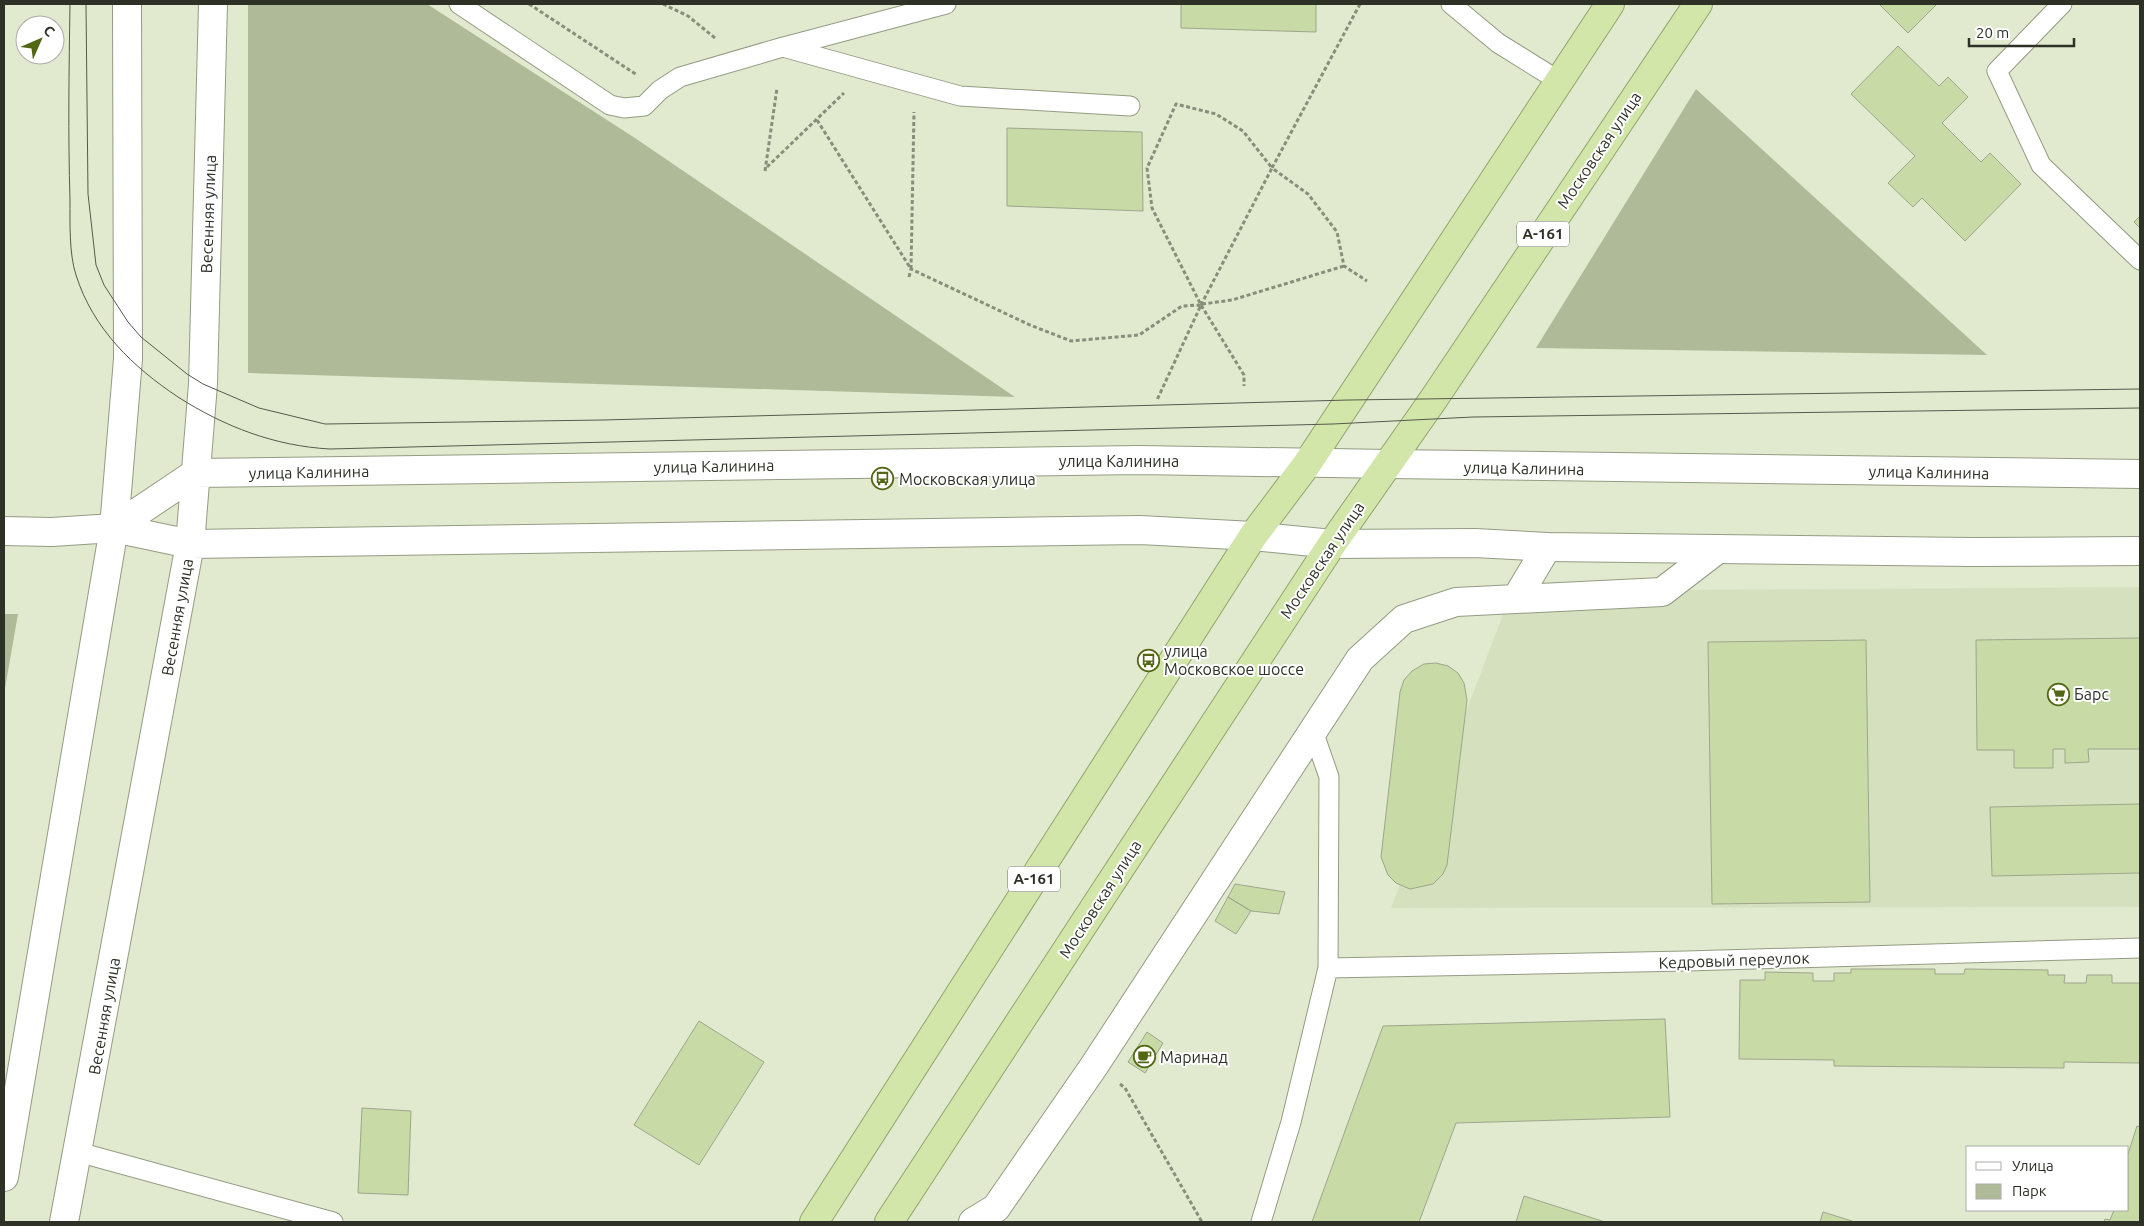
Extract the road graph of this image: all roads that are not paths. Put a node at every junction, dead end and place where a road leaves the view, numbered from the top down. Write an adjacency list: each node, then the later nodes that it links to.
1 (127, 4): 17 (street)
2 (214, 4): 15 (street, Весенняя улица)
3 (459, 4): 9 (lane)
4 (946, 4): 9 (lane)
5 (1451, 4): 10 (lane)
6 (1610, 4): 10 (highway, А-161)
7 (1698, 4): 14 (highway, Московская улица / А-161)
8 (2062, 4): 12 (lane)
9 (783, 47): 11 (lane)
10 (1559, 81): 13 (highway, А-161)
11 (1130, 106)
12 (2140, 260)
13 (1307, 464): 14 (street, улица Калинина); 15 (street, улица Калинина); 19 (highway, А-161)
14 (1389, 464): 16 (street, улица Калинина); 21 (highway, Московская улица / А-161)
15 (196, 473): 17 (street); 20 (street, Весенняя улица)
16 (2140, 474)
17 (114, 528): 18 (street); 20 (street); 30 (street)
18 (4, 531)
19 (1253, 536): 20 (street); 21 (street); 33 (highway, А-161)
20 (190, 544): 29 (street, Весенняя улица)
21 (1332, 544): 22 (street); 34 (highway, Московская улица / А-161)
22 (1548, 546): 23 (street); 25 (street)
23 (1718, 549): 24 (street); 25 (street)
24 (2140, 550)
25 (1516, 599): 26 (street)
26 (1313, 731): 28 (lane); 35 (street)
27 (2140, 948): 28 (lane, Кедровый переулок)
28 (1328, 968): 36 (lane)
29 (78, 1152): 31 (street, Весенняя улица); 32 (lane)
30 (4, 1177)
31 (64, 1222)
32 (333, 1222)
33 (814, 1222)
34 (889, 1222)
35 (974, 1222)
36 (1261, 1222)

